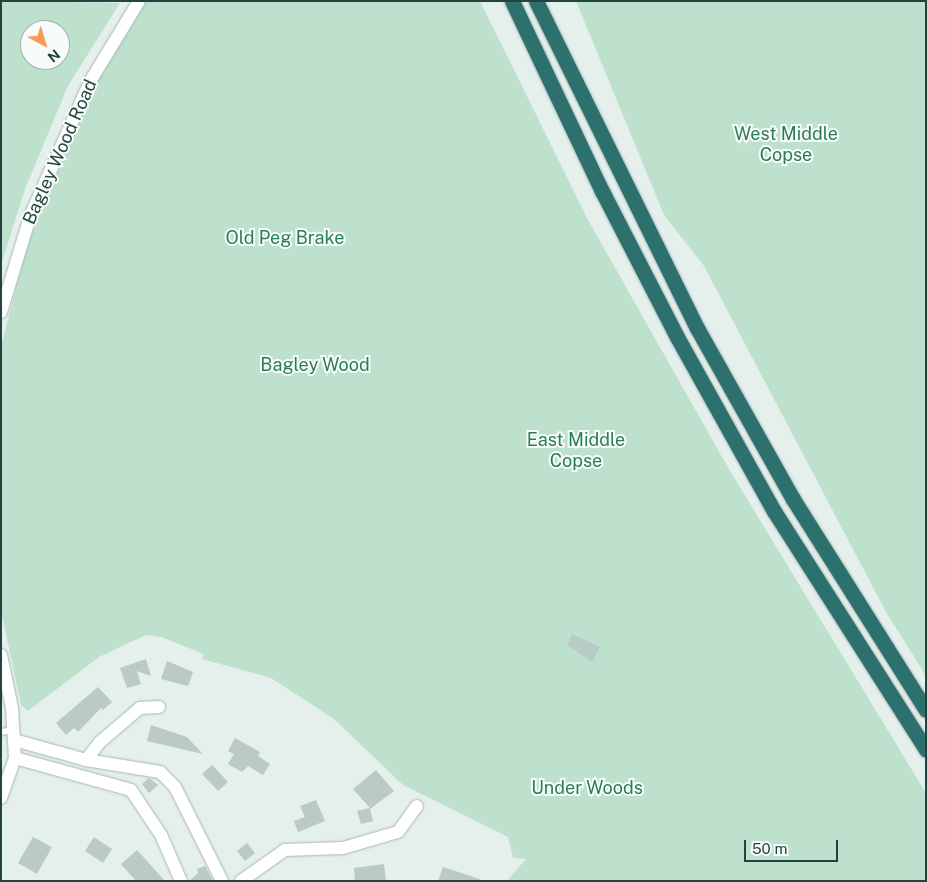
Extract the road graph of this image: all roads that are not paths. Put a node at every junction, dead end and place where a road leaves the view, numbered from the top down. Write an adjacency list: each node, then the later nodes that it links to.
1 (139, 1): 4 (street, Bagley Wood Road)
2 (512, 1): 9 (highway)
3 (536, 1): 7 (highway)
4 (1, 312)
5 (1, 655): 8 (street)
6 (154, 703): 11 (street)
7 (926, 710)
8 (9, 734): 10 (street); 11 (street)
9 (926, 750)
10 (15, 758): 12 (street); 14 (street)
11 (86, 760): 15 (street)
12 (1, 798)
13 (417, 806): 16 (street)
14 (181, 881)
15 (222, 881)
16 (241, 881)

